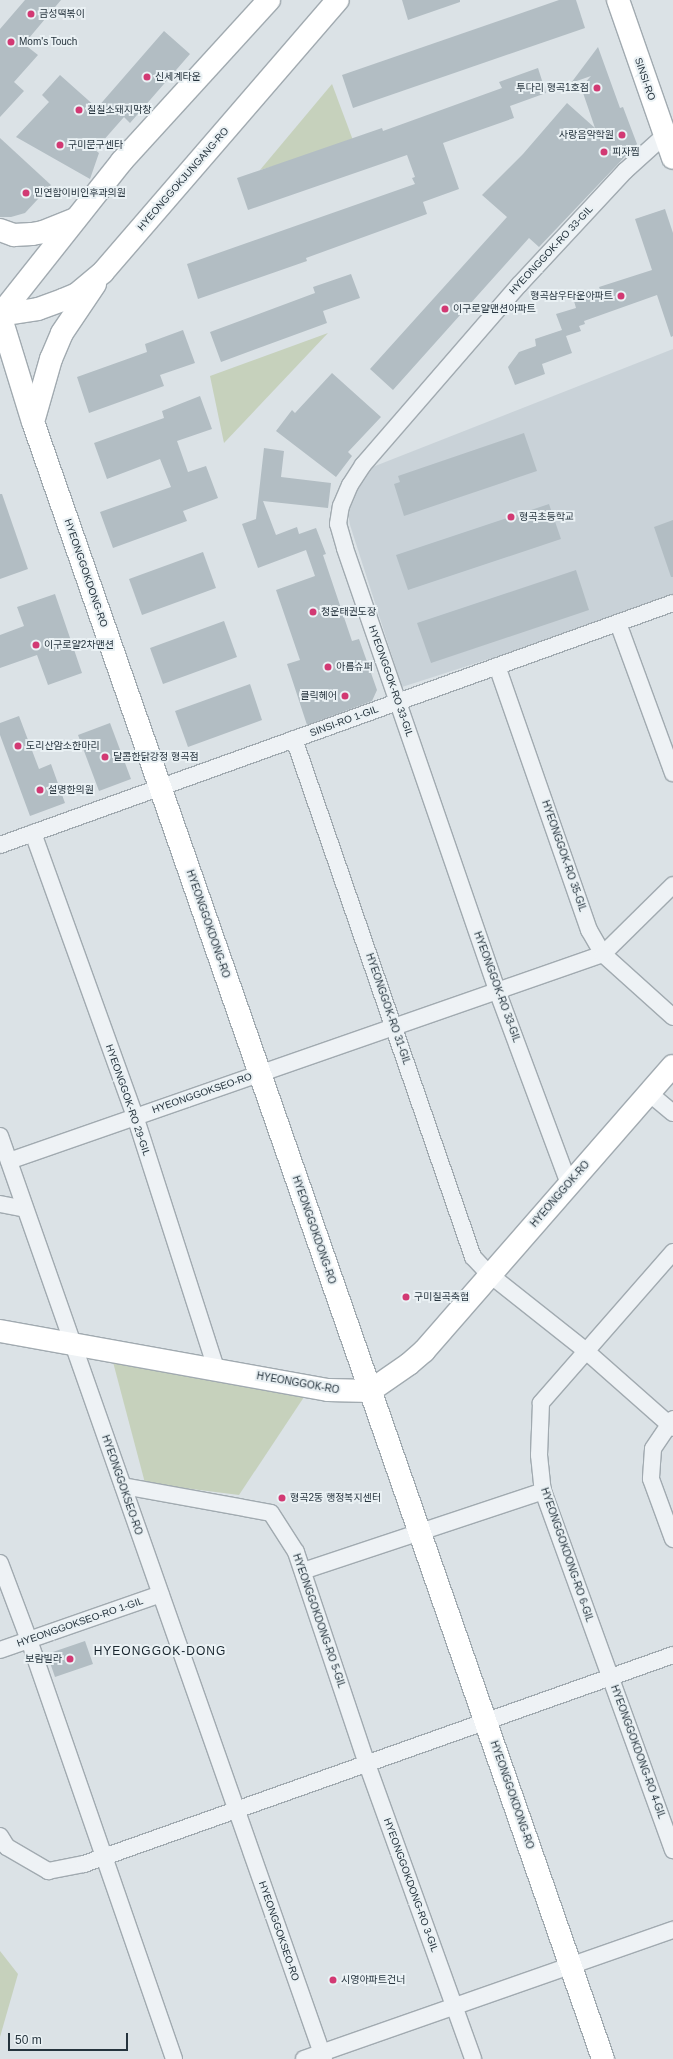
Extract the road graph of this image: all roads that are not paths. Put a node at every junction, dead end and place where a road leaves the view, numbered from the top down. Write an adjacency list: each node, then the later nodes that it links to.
1 (270, 0): 6 (street)
2 (338, 0): 8 (street, HYEONGGOKJUNGANG-RO)
3 (618, 0): 4 (street, SINSI-RO)
4 (665, 135): 5 (street, SINSI-RO); 14 (street, HYEONGGOK-RO 33-GIL)
5 (673, 158)
6 (76, 218): 7 (street); 9 (street)
7 (0, 230)
8 (103, 272): 9 (street, HYEONGGOKJUNGANG-RO); 10 (street)
9 (0, 315): 10 (street, HYEONGGOKDONG-RO)
10 (33, 422): 17 (street, HYEONGGOKDONG-RO)
11 (673, 603): 12 (street, SINSI-RO 1-GIL)
12 (618, 623): 13 (street, SINSI-RO 1-GIL); 16 (street)
13 (497, 666): 14 (street, SINSI-RO 1-GIL); 21 (street, HYEONGGOK-RO 35-GIL)
14 (398, 702): 15 (street, SINSI-RO 1-GIL); 22 (street, HYEONGGOK-RO 33-GIL)
15 (294, 739): 17 (street, SINSI-RO 1-GIL); 24 (street, HYEONGGOK-RO 31-GIL)
16 (673, 773)
17 (160, 787): 18 (street); 26 (street, HYEONGGOKDONG-RO)
18 (32, 833): 19 (street); 29 (street, HYEONGGOK-RO 29-GIL)
19 (0, 845)
20 (673, 885): 21 (street)
21 (603, 954): 22 (street, HYEONGGOKSEO-RO); 23 (street, HYEONGGOK-RO 35-GIL)
22 (497, 990): 24 (street, HYEONGGOKSEO-RO); 32 (street, HYEONGGOK-RO 33-GIL)
23 (673, 1017)
24 (395, 1026): 26 (street, HYEONGGOKSEO-RO); 36 (street, HYEONGGOK-RO 31-GIL)
25 (673, 1066): 27 (street, HYEONGGOK-RO)
26 (260, 1073): 29 (street, HYEONGGOKSEO-RO); 41 (street, HYEONGGOKDONG-RO)
27 (649, 1093): 28 (street); 32 (street, HYEONGGOK-RO)
28 (673, 1113)
29 (135, 1116): 31 (street, HYEONGGOKSEO-RO); 40 (street, HYEONGGOK-RO 29-GIL)
30 (0, 1136): 31 (street, HYEONGGOKSEO-RO)
31 (9, 1161): 34 (street, HYEONGGOKSEO-RO)
32 (569, 1184): 36 (street, HYEONGGOK-RO)
33 (0, 1204): 34 (street)
34 (26, 1209): 38 (street, HYEONGGOKSEO-RO)
35 (673, 1252): 39 (street, HYEONGGOKDONG-RO 6-GIL)
36 (489, 1274): 39 (street, HYEONGGOK-RO 31-GIL); 41 (street, HYEONGGOK-RO)
37 (0, 1331): 38 (street, HYEONGGOK-RO)
38 (73, 1345): 40 (street, HYEONGGOK-RO); 43 (street, HYEONGGOKSEO-RO)
39 (586, 1351): 42 (street, HYEONGGOK-RO 31-GIL); 44 (street, HYEONGGOKDONG-RO 6-GIL)
40 (216, 1369): 41 (street, HYEONGGOK-RO)
41 (370, 1391): 45 (street, HYEONGGOKDONG-RO)
42 (671, 1424): 46 (street)
43 (123, 1486): 48 (street, HYEONGGOKDONG-RO 5-GIL); 49 (street, HYEONGGOKSEO-RO)
44 (543, 1491): 45 (street); 53 (street, HYEONGGOKDONG-RO 6-GIL)
45 (419, 1532): 48 (street); 54 (street, HYEONGGOKDONG-RO)
46 (673, 1539)
47 (0, 1563): 50 (street)
48 (303, 1571): 55 (street, HYEONGGOKDONG-RO 5-GIL)
49 (161, 1594): 50 (street, HYEONGGOKSEO-RO 1-GIL); 56 (street, HYEONGGOKSEO-RO)
50 (29, 1640): 51 (street, HYEONGGOKSEO-RO 1-GIL); 59 (street)
51 (0, 1650)
52 (673, 1655): 53 (street)
53 (611, 1677): 54 (street); 58 (street, HYEONGGOKDONG-RO 4-GIL)
54 (486, 1721): 55 (street); 61 (street, HYEONGGOKDONG-RO)
55 (367, 1764): 56 (street); 62 (street, HYEONGGOKDONG-RO 3-GIL)
56 (236, 1810): 59 (street); 63 (street, HYEONGGOKSEO-RO)
57 (0, 1836): 59 (street)
58 (673, 1850)
59 (104, 1857): 64 (street)
60 (673, 1930): 61 (street)
61 (570, 1966): 62 (street); 67 (street, HYEONGGOKDONG-RO)
62 (455, 2006): 63 (street); 66 (street, HYEONGGOKDONG-RO 3-GIL)
63 (323, 2056): 65 (street)
64 (174, 2059)
65 (304, 2059)
66 (473, 2059)
67 (603, 2059)

